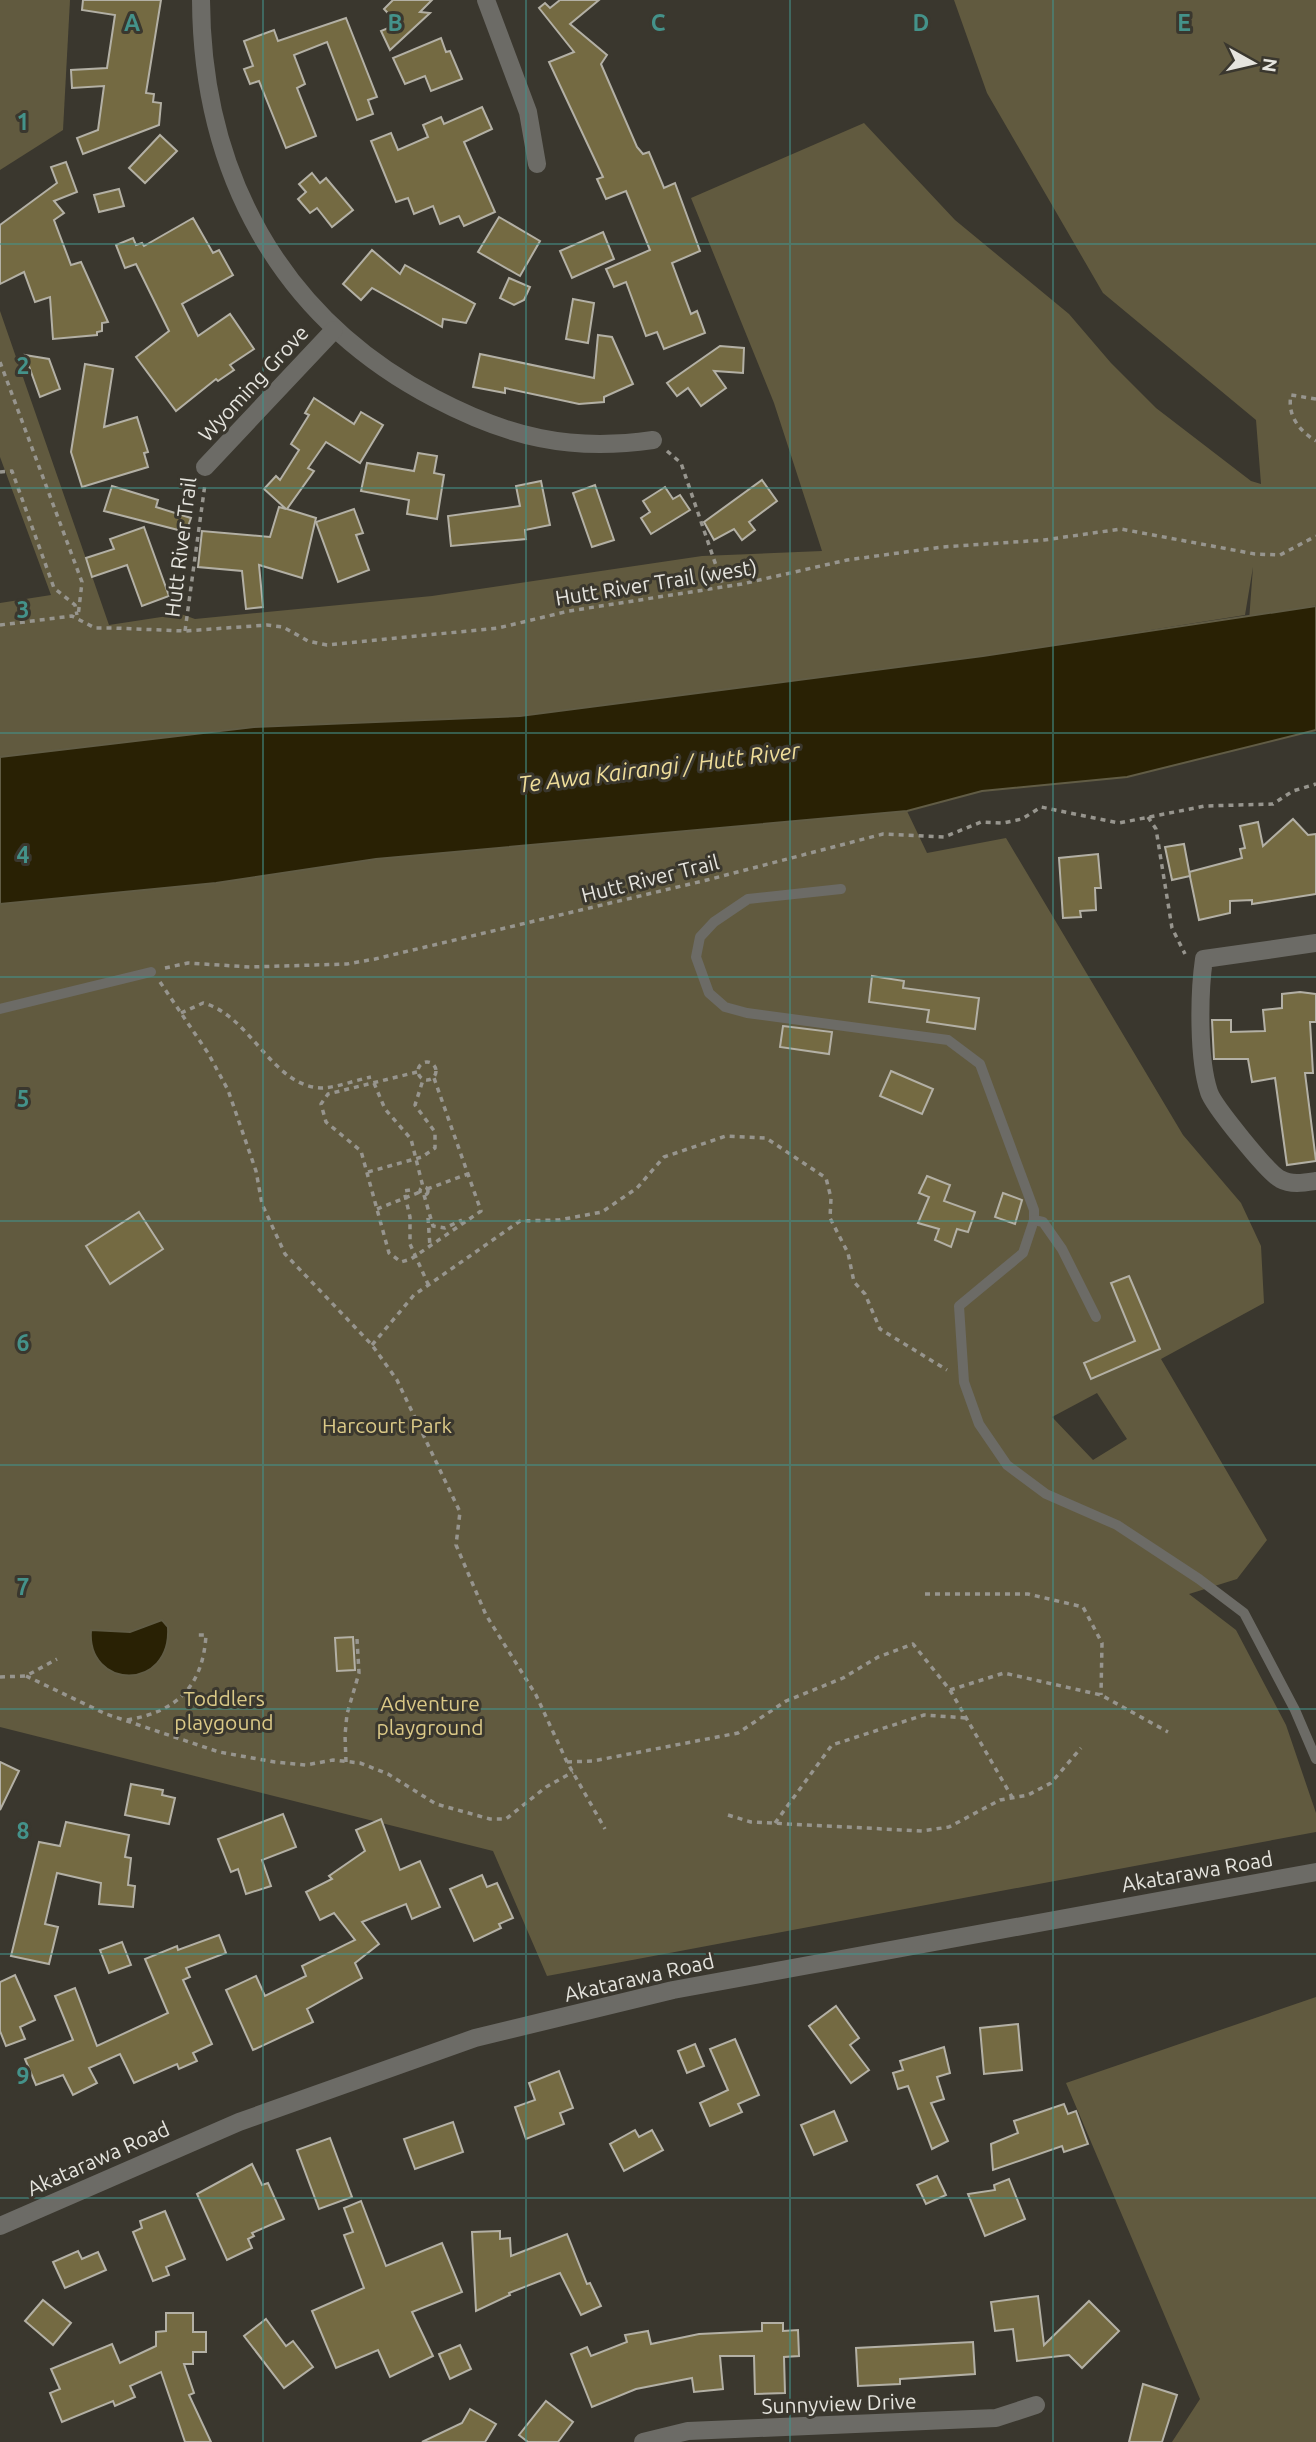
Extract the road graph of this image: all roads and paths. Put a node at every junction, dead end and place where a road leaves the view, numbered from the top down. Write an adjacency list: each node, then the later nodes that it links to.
1 (201, 0): 4 (street)
2 (486, 0): 3 (street)
3 (537, 164)
4 (334, 330): 7 (street); 9 (street, Wyoming Grove)
5 (0, 362): 13 (path)
6 (1316, 399): 8 (path)
7 (653, 440): 12 (path)
8 (1316, 441)
9 (205, 467): 15 (path, Hutt River Trail)
10 (0, 472): 13 (path)
11 (1316, 536): 12 (path, Hutt River Trail (west))
12 (723, 586): 15 (path, Hutt River Trail (west))
13 (77, 617): 14 (path, Hutt River Trail (west)); 15 (path, Hutt River Trail (west))
14 (0, 625)
15 (185, 631)
16 (1316, 784): 17 (path, Hutt River Trail)
17 (1148, 817): 20 (path); 21 (path, Hutt River Trail)
18 (841, 889): 41 (lane)
19 (1316, 943): 20 (street)
20 (1204, 959): 34 (street)
21 (151, 972): 22 (lane); 23 (path)
22 (0, 1009)
23 (181, 1013): 28 (path); 46 (path)
24 (417, 1072): 26 (path); 27 (path); 29 (path)
25 (371, 1077): 28 (path)
26 (433, 1079): 27 (path); 33 (path)
27 (423, 1080): 31 (path)
28 (351, 1081): 30 (path)
29 (374, 1083): 30 (path); 31 (path)
30 (352, 1088): 32 (path)
31 (416, 1158): 32 (path); 36 (path)
32 (368, 1172): 38 (path)
33 (468, 1174): 36 (path); 40 (path)
34 (1316, 1181)
35 (410, 1190): 37 (path)
36 (424, 1191): 37 (path); 39 (path)
37 (407, 1198): 38 (path); 43 (path)
38 (377, 1209): 43 (path)
39 (428, 1218): 40 (path); 42 (path)
40 (464, 1220): 42 (path)
41 (1034, 1220): 45 (lane); 47 (lane)
42 (430, 1247): 43 (path)
43 (415, 1256): 44 (path)
44 (428, 1284): 46 (path); 47 (path)
45 (1096, 1317)
46 (372, 1345): 62 (path)
47 (964, 1382): 60 (lane)
48 (925, 1594): 55 (path)
49 (197, 1635): 57 (path)
50 (357, 1639): 61 (path)
51 (57, 1659): 52 (path)
52 (26, 1676): 53 (path); 57 (path)
53 (0, 1677)
54 (950, 1690): 55 (path); 56 (path); 62 (path)
55 (1101, 1695): 58 (path)
56 (967, 1718): 64 (path); 66 (path)
57 (124, 1720): 61 (path)
58 (1168, 1732)
59 (1081, 1748): 64 (path)
60 (1316, 1759)
61 (346, 1762): 63 (path)
62 (568, 1762): 63 (path)
63 (573, 1772): 67 (path)
64 (1013, 1798): 66 (path)
65 (727, 1815): 66 (path)
66 (775, 1823)
67 (605, 1829)
68 (1316, 1872): 69 (street, Akatarawa Road)
69 (0, 2226)
70 (1036, 2405): 71 (street, Sunnyview Drive)
71 (894, 2433): 72 (street, Sunnyview Drive)
72 (643, 2442)

